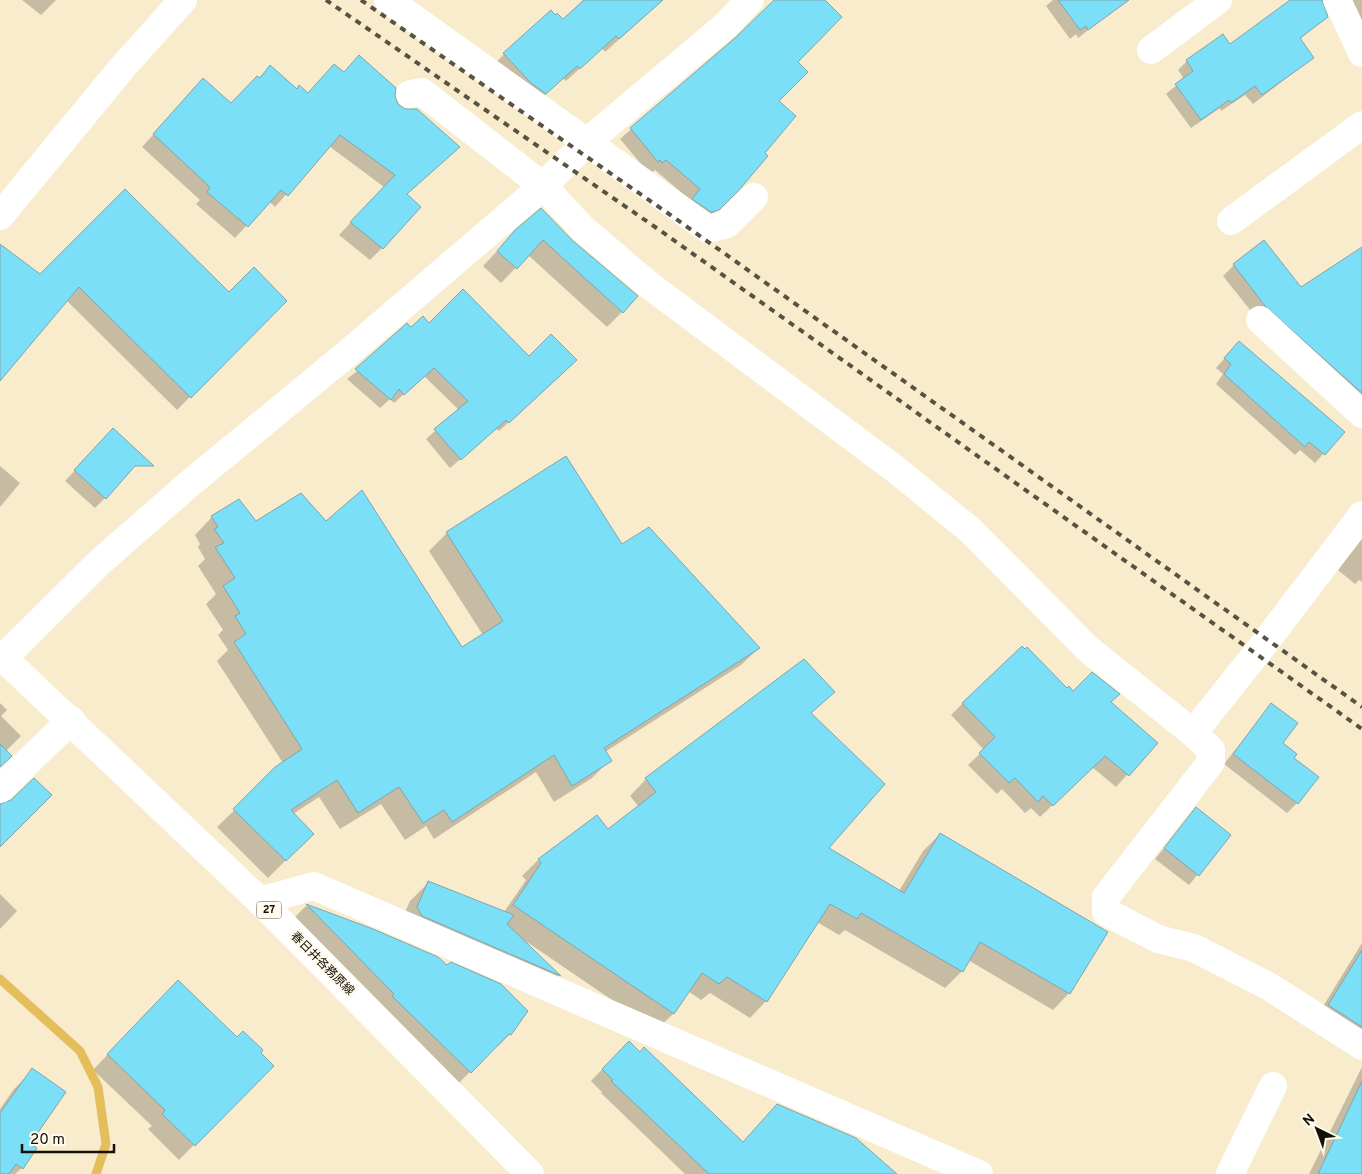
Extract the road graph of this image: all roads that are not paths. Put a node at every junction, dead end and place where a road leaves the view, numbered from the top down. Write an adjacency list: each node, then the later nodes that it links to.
1 (184, 0): 13 (street)
2 (388, 0): 10 (street)
3 (750, 0): 10 (street)
4 (1218, 0): 6 (street)
5 (1337, 0): 7 (street)
6 (1151, 50)
7 (1362, 53)
8 (410, 94): 11 (street)
9 (1362, 125): 14 (street)
10 (588, 141): 11 (street); 12 (street)
11 (543, 186): 18 (street); 20 (street)
12 (754, 197)
13 (0, 216)
14 (1231, 221)
15 (1260, 320): 16 (street)
16 (1362, 414)
17 (1362, 515): 20 (street)
18 (1, 656): 19 (street, 春日井各務原線 / 27)
19 (71, 720): 21 (street); 22 (street, 春日井各務原線 / 27)
20 (1193, 733): 23 (street)
21 (0, 789)
22 (260, 901): 25 (street, 春日井各務原線 / 27); 26 (street)
23 (1362, 1046)
24 (1273, 1086): 27 (street)
25 (530, 1174)
26 (979, 1174)
27 (1230, 1174)

